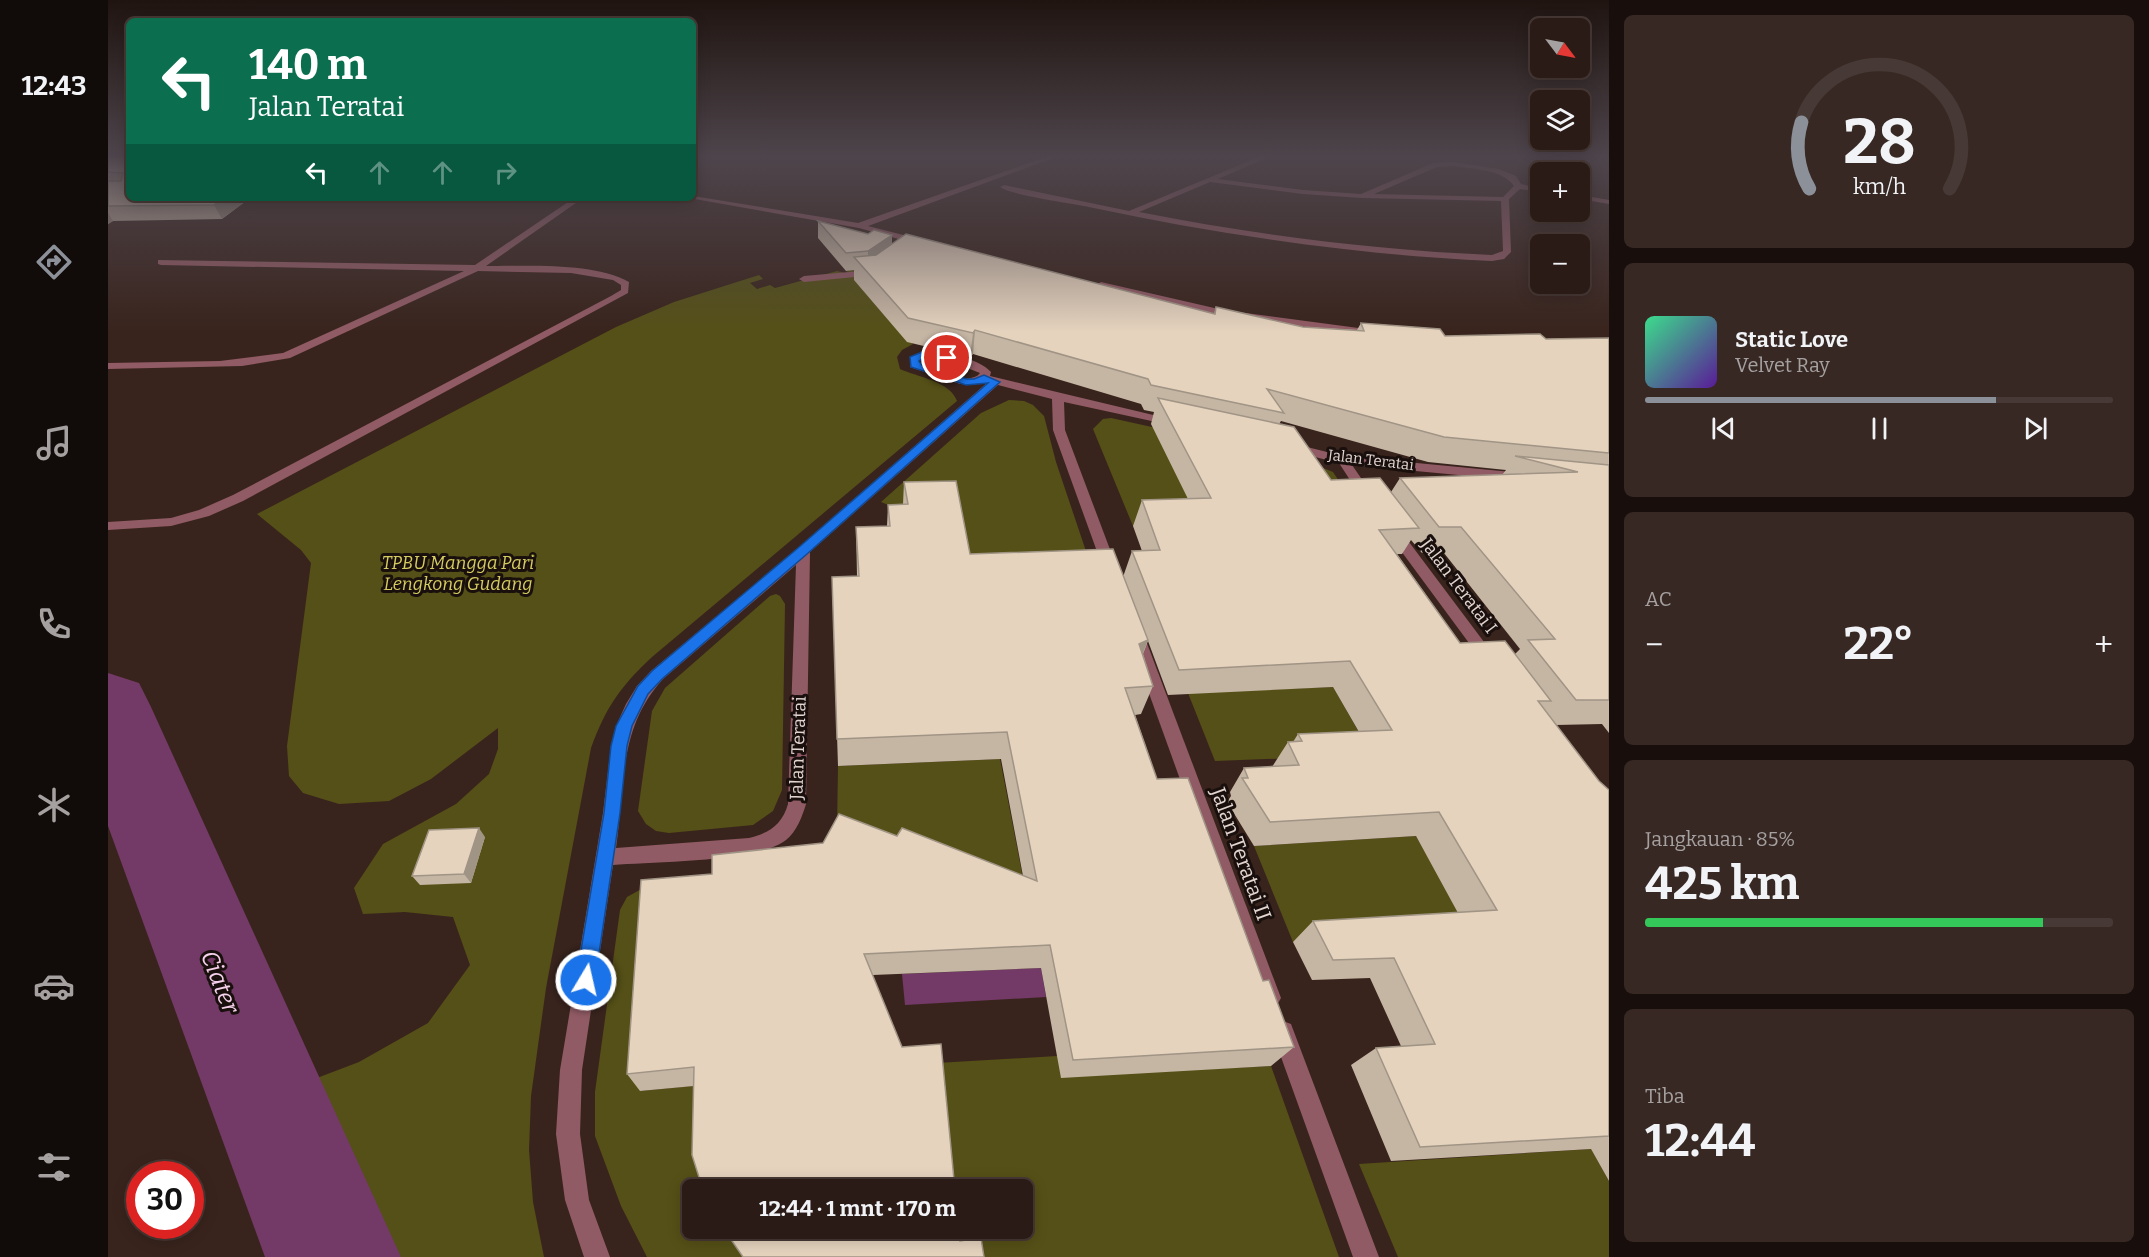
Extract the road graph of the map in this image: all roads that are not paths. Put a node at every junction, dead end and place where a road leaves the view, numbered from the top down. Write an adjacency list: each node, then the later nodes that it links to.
1 (555, 215): 10 (street)
2 (792, 215): 6 (street)
3 (891, 215): 6 (street)
4 (1132, 215): 5 (street)
5 (1506, 215)
6 (859, 226): 7 (street)
7 (908, 248)
8 (161, 262): 10 (street)
9 (880, 267): 11 (street)
10 (477, 268): 14 (street); 23 (street)
11 (804, 279)
12 (1088, 282): 13 (street)
13 (1376, 333)
14 (108, 366)
15 (990, 380): 15 (street); 16 (street); 24 (street)
16 (1058, 397): 17 (street); 25 (street)
17 (1180, 424)
18 (1282, 446): 19 (street, Jalan Teratai)
19 (1343, 460): 20 (street, Jalan Teratai); 21 (street)
20 (1540, 479)
21 (1372, 502)
22 (1386, 521): 27 (street, Jalan Teratai I)
23 (108, 526)
24 (803, 551): 28 (street); 28 (street, Jalan Teratai)
25 (1117, 586)
26 (1130, 620): 30 (street, Jalan Teratai II)
27 (1497, 672)
28 (606, 857): 29 (street)
29 (597, 1257)
30 (1366, 1257)

